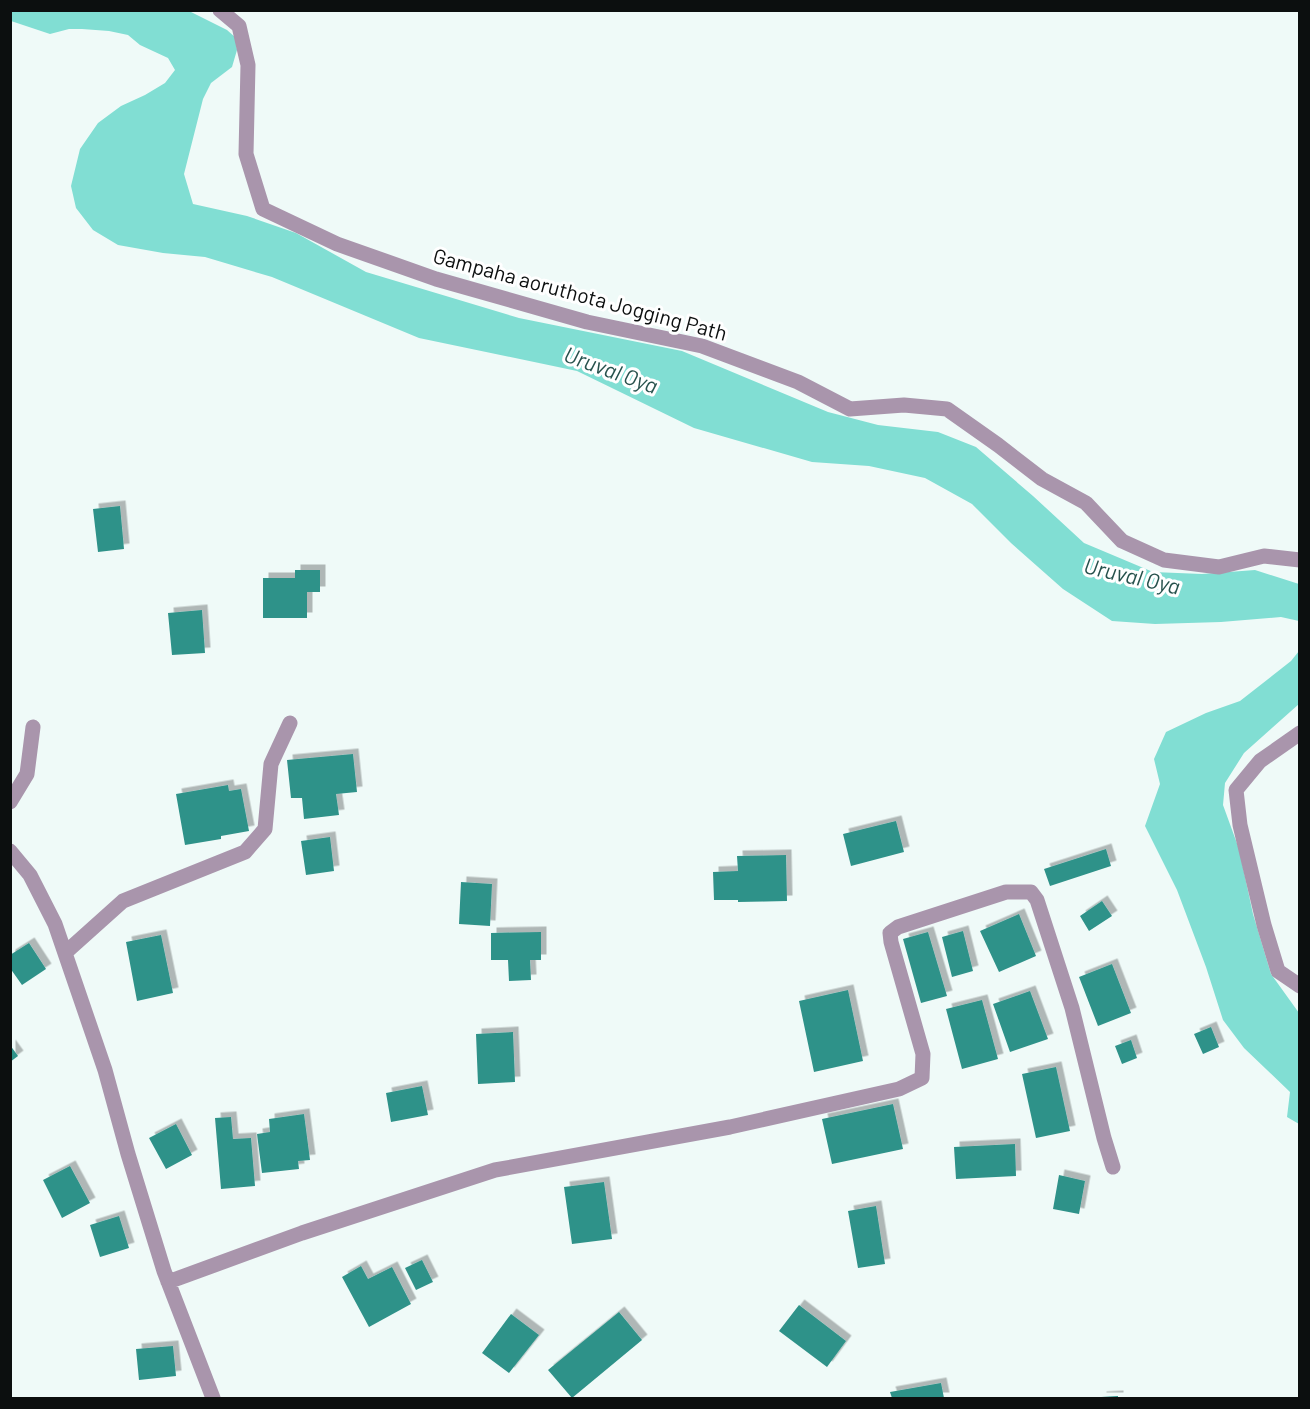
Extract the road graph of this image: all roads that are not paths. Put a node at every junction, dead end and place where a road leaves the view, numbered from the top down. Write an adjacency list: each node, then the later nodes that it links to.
1 (220, 10): 2 (street, Gampaha aoruthota Jogging Path)
2 (1299, 560)
3 (290, 723): 8 (street)
4 (33, 727): 6 (street)
5 (1299, 733): 9 (street)
6 (10, 802)
7 (10, 851): 8 (street)
8 (65, 953): 11 (street)
9 (1299, 986)
10 (1113, 1167): 11 (street)
11 (168, 1282): 12 (street)
12 (213, 1398)

